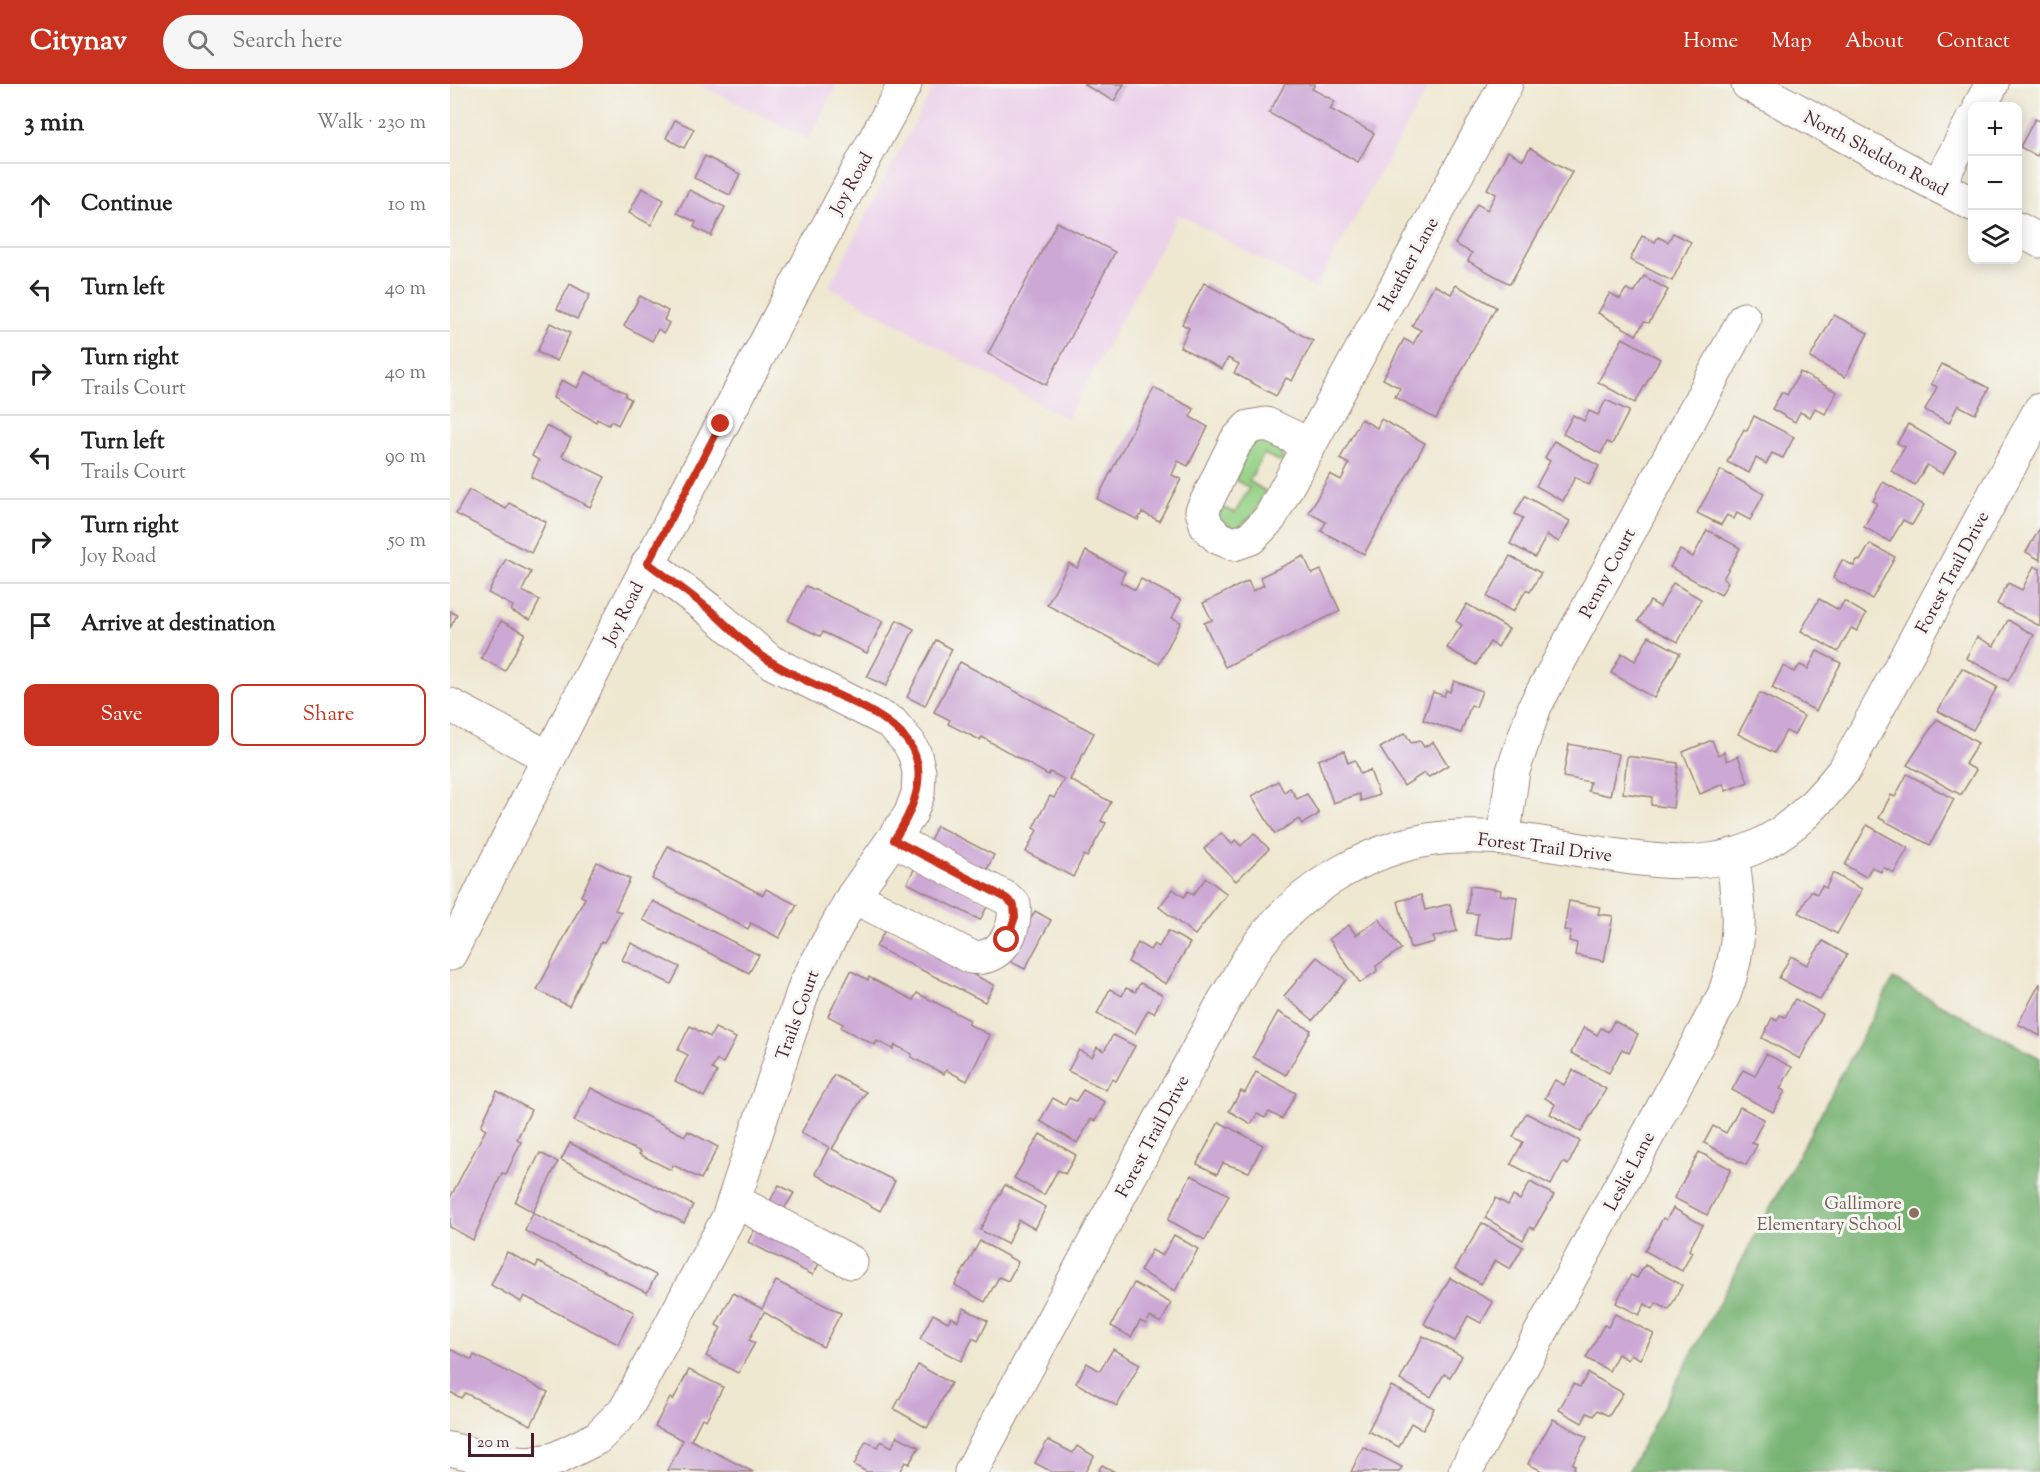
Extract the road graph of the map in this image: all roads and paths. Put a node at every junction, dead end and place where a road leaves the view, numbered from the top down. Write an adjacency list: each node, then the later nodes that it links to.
1 (905, 84): 14 (street, Joy Road)
2 (1506, 84): 13 (street, Heather Lane)
3 (1748, 84): 7 (street, North Sheldon Road)
4 (1992, 84): 5 (street)
5 (1982, 102)
6 (1968, 130): 7 (street)
7 (1938, 186): 8 (street, North Sheldon Road)
8 (1968, 202)
9 (2022, 231): 10 (street)
10 (2040, 241)
11 (1744, 319): 17 (street, Penny Court)
12 (2040, 410): 19 (street, Forest Trail Drive)
13 (1310, 445)
14 (648, 563): 16 (street, Joy Road); 18 (street, Trails Court)
15 (450, 705): 16 (street)
16 (548, 757): 21 (street, Joy Road)
17 (1503, 839): 19 (street, Forest Trail Drive); 25 (street, Forest Trail Drive)
18 (894, 840): 20 (street, Trails Court); 20 (street)
19 (1732, 855): 26 (street, Leslie Lane)
20 (853, 896): 22 (street, Trails Court)
21 (450, 954)
22 (735, 1201): 23 (street); 24 (street, Trails Court)
23 (851, 1262)
24 (450, 1449)
25 (971, 1472)
26 (1466, 1472)

